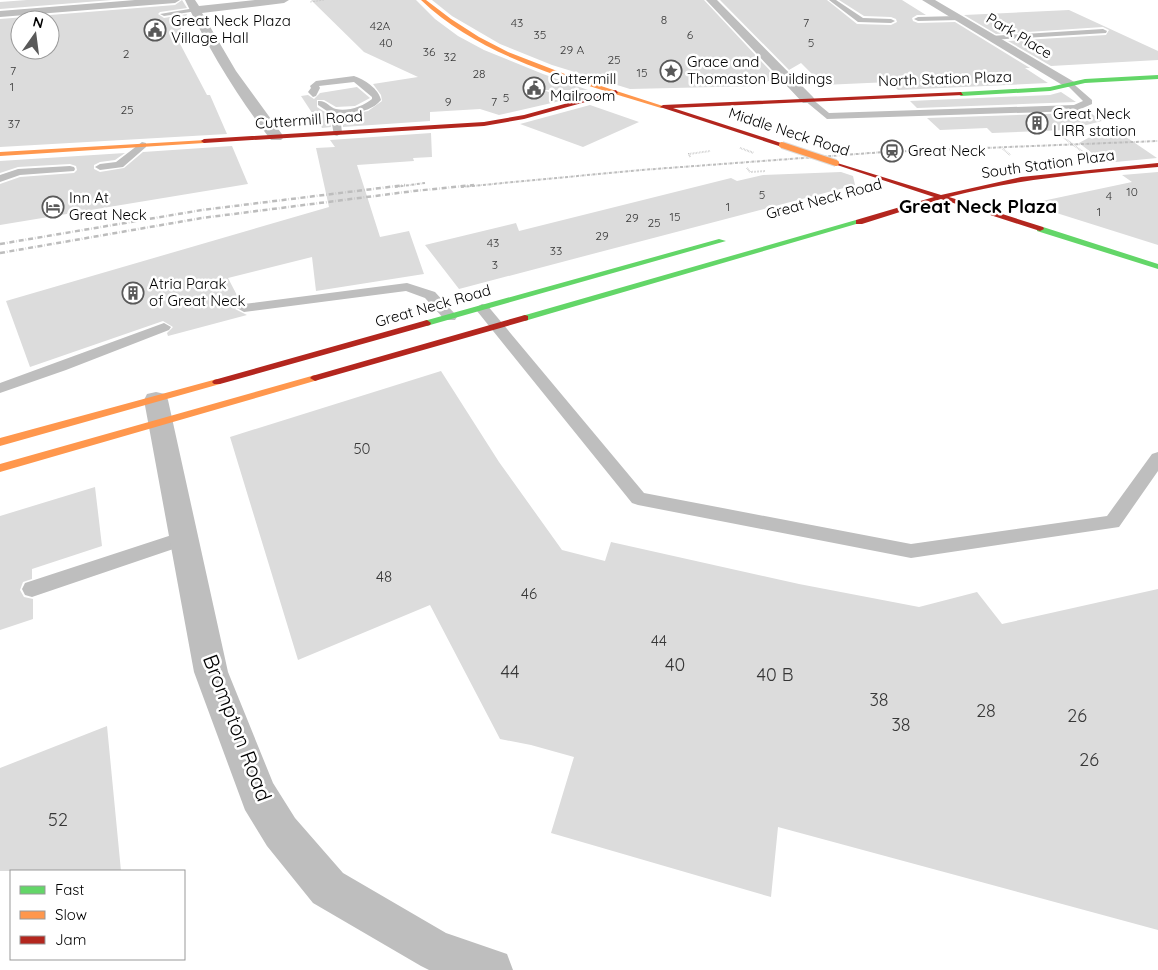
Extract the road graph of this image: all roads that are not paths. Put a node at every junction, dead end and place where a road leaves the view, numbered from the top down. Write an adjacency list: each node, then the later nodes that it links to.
1 (175, 0): 8 (street)
2 (284, 0): 7 (street)
3 (711, 0): 19 (street)
4 (832, 0): 12 (lane)
5 (928, 0): 10 (street, Park Place)
6 (430, 2): 18 (main road, Middle Neck Road)
7 (193, 5): 9 (lane); 24 (street)
8 (0, 14)
9 (164, 14)
10 (957, 18): 11 (lane); 14 (street, Park Place)
11 (918, 20)
12 (891, 21)
13 (1103, 31): 14 (lane)
14 (991, 38): 16 (street, Park Place)
15 (1158, 77): 16 (main road, North Station Plaza)
16 (1069, 84): 19 (main road, North Station Plaza); 19 (lane)
17 (328, 92): 21 (lane)
18 (616, 92): 22 (main road, Middle Neck Road); 23 (main road, Cuttermill Road)
19 (808, 100): 22 (main road, North Station Plaza)
20 (321, 103): 21 (lane)
21 (334, 107): 23 (lane)
22 (663, 107): 34 (main road, Middle Neck Road, bridge)
23 (337, 133): 24 (main road, Cuttermill Road)
24 (276, 137): 25 (main road, Cuttermill Road)
25 (142, 145): 26 (main road, Cuttermill Road); 29 (lane)
26 (37, 152): 27 (main road, Cuttermill Road); 31 (lane)
27 (0, 154)
28 (1158, 166): 34 (main road, South Station Plaza)
29 (100, 167)
30 (70, 169): 31 (lane)
31 (16, 176): 32 (lane)
32 (0, 179)
33 (904, 196): 34 (main road, Great Neck Road)
34 (943, 196): 36 (main road, Middle Neck Road); 40 (main road, Great Neck Road)
35 (732, 239): 38 (main road, Great Neck Road)
36 (1158, 267)
37 (244, 308): 39 (lane)
38 (482, 308): 39 (main road, Great Neck Road); 40 (lane)
39 (450, 317): 43 (main road, Great Neck Road)
40 (497, 326): 43 (main road, Great Neck Road); 45 (lane)
41 (164, 327): 42 (lane)
42 (0, 388)
43 (159, 412): 44 (main road, Great Neck Road); 46 (main road, Great Neck Road); 47 (street, Brompton Road)
44 (0, 442)
45 (1158, 458)
46 (0, 468)
47 (184, 538): 48 (lane); 49 (street, Brompton Road)
48 (32, 588)
49 (490, 970)

